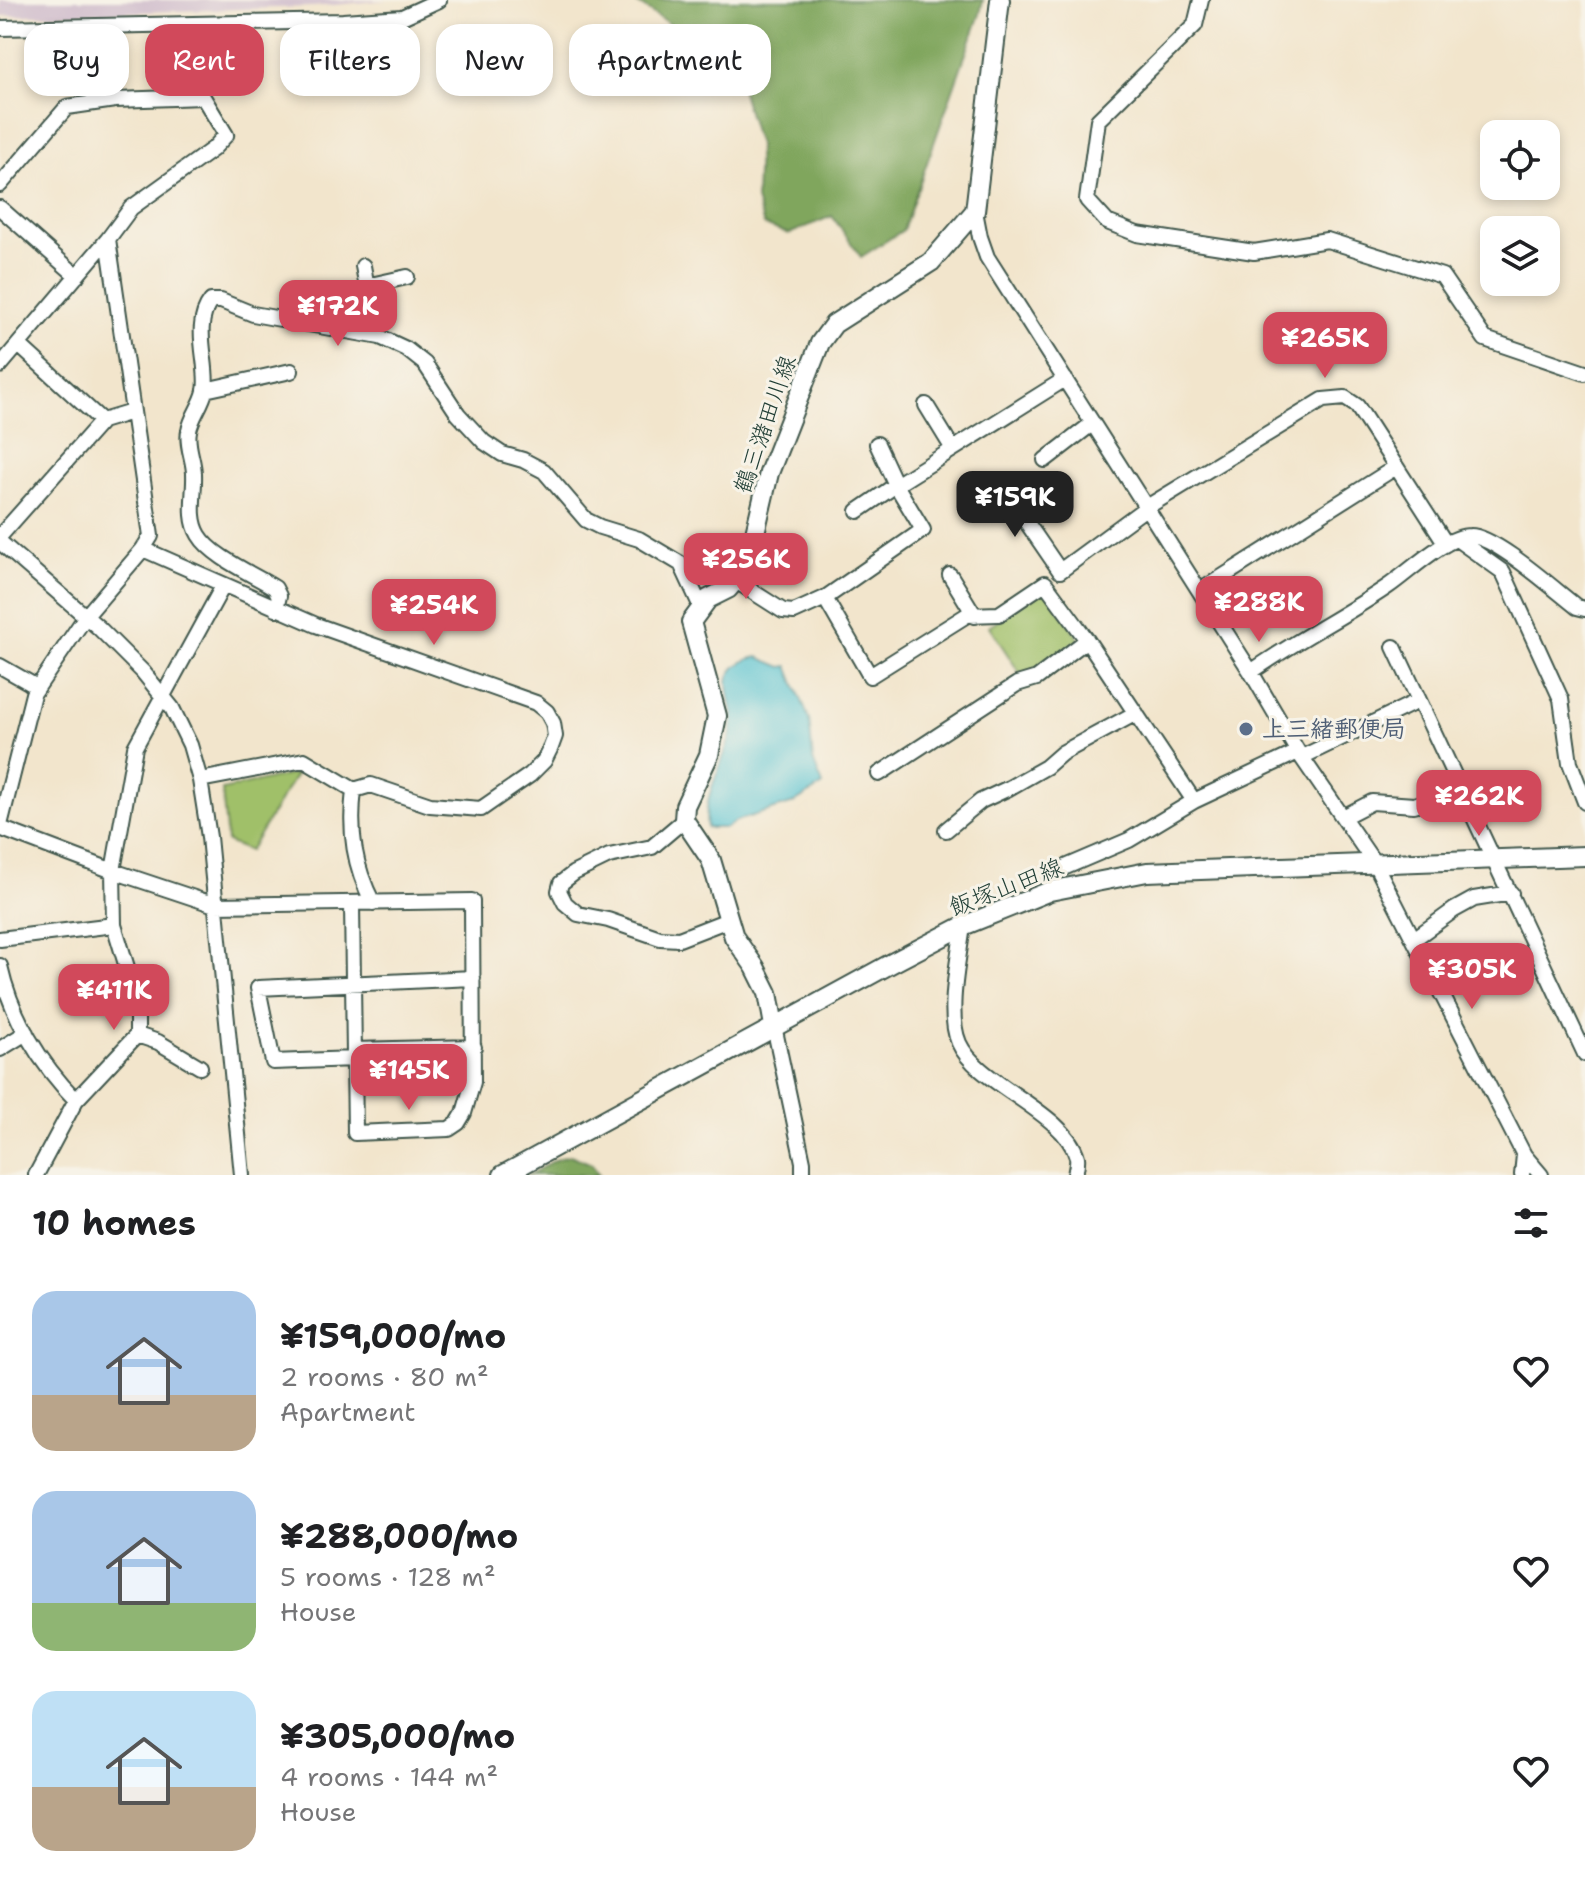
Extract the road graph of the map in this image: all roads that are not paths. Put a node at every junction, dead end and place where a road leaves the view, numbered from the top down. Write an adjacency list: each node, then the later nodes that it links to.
1 (439, 0): 4 (street)
2 (1000, 0): 7 (main road)
3 (1201, 0): 17 (street)
4 (0, 28)
5 (0, 185): 8 (street)
6 (0, 208): 10 (street)
7 (975, 211): 18 (street); 37 (main road, 鶴三潴田川線)
8 (108, 239): 10 (street); 21 (street)
9 (363, 266): 12 (street)
10 (77, 276): 14 (street)
11 (407, 277): 12 (street)
12 (366, 286): 13 (street)
13 (376, 336): 19 (street); 41 (street)
14 (19, 345): 15 (street); 22 (street)
15 (0, 366)
16 (291, 371): 19 (street)
17 (1585, 373)
18 (1065, 379): 23 (street); 25 (street)
19 (205, 390): 42 (street)
20 (926, 405): 25 (street)
21 (132, 412): 22 (street); 35 (street)
22 (102, 421): 32 (street)
23 (1093, 423): 26 (street); 30 (street)
24 (877, 444): 28 (street)
25 (953, 449): 28 (street)
26 (1045, 460)
27 (1396, 467): 30 (street); 34 (street); 39 (street)
28 (896, 485): 31 (street); 40 (street)
29 (1001, 485): 30 (street)
30 (1147, 507): 39 (street)
31 (858, 511)
32 (0, 536)
33 (0, 542): 44 (street)
34 (1452, 542): 43 (street); 49 (street); 60 (street)
35 (143, 549): 38 (street); 44 (street)
36 (950, 575): 45 (street)
37 (736, 581): 40 (street); 41 (main road)
38 (223, 586): 42 (street); 51 (street)
39 (1200, 591): 49 (street)
40 (825, 598): 45 (street)
41 (701, 607): 62 (main road)
42 (276, 609): 57 (street)
43 (1585, 609)
44 (86, 616): 50 (street); 51 (street)
45 (975, 616): 46 (street)
46 (1087, 640): 53 (street); 55 (street)
47 (1394, 647): 52 (street)
48 (0, 666): 50 (street)
49 (1251, 672): 54 (street)
50 (37, 687): 63 (street)
51 (163, 696): 56 (street); 68 (street)
52 (1418, 701): 54 (street); 58 (street)
53 (1136, 713): 59 (street); 64 (street)
54 (1300, 755): 59 (street); 61 (street)
55 (879, 774)
56 (200, 780): 57 (street); 73 (street)
57 (354, 790): 71 (street)
58 (1461, 790): 61 (street); 66 (street)
59 (1194, 801): 69 (street)
60 (1585, 802)
61 (1343, 817): 67 (street)
62 (684, 820): 74 (main road); 74 (street)
63 (0, 826): 68 (street)
64 (946, 830)
65 (1585, 856): 66 (main road, 飯塚山田線)
66 (1495, 858): 67 (main road, 飯塚山田線); 70 (street)
67 (1375, 864): 76 (main road, 飯塚山田線); 78 (street)
68 (113, 871): 73 (street); 75 (street)
69 (1054, 872)
70 (1511, 893): 78 (street); 88 (street)
71 (373, 903): 72 (street); 80 (street)
72 (352, 904): 73 (street); 81 (street)
73 (215, 905): 93 (street)
74 (728, 920): 82 (main road)
75 (114, 925): 77 (street); 84 (street)
76 (963, 926): 82 (main road, 飯塚山田線); 96 (street)
77 (0, 939)
78 (1414, 939): 91 (street)
79 (0, 966): 83 (street)
80 (473, 978): 81 (street); 85 (street)
81 (353, 984): 87 (street); 87 (street)
82 (774, 1026): 94 (main road, 飯塚山田線); 95 (street)
83 (26, 1033): 86 (street); 90 (street)
84 (137, 1035): 89 (street); 90 (street)
85 (474, 1047): 87 (street); 87 (street)
86 (0, 1049)
87 (354, 1054)
88 (1585, 1054)
89 (200, 1067)
90 (76, 1100): 92 (street)
91 (1524, 1155): 97 (street); 98 (street)
92 (36, 1175)
93 (242, 1175)
94 (503, 1175)
95 (803, 1175)
96 (1075, 1175)
97 (1522, 1175)
98 (1541, 1175)

